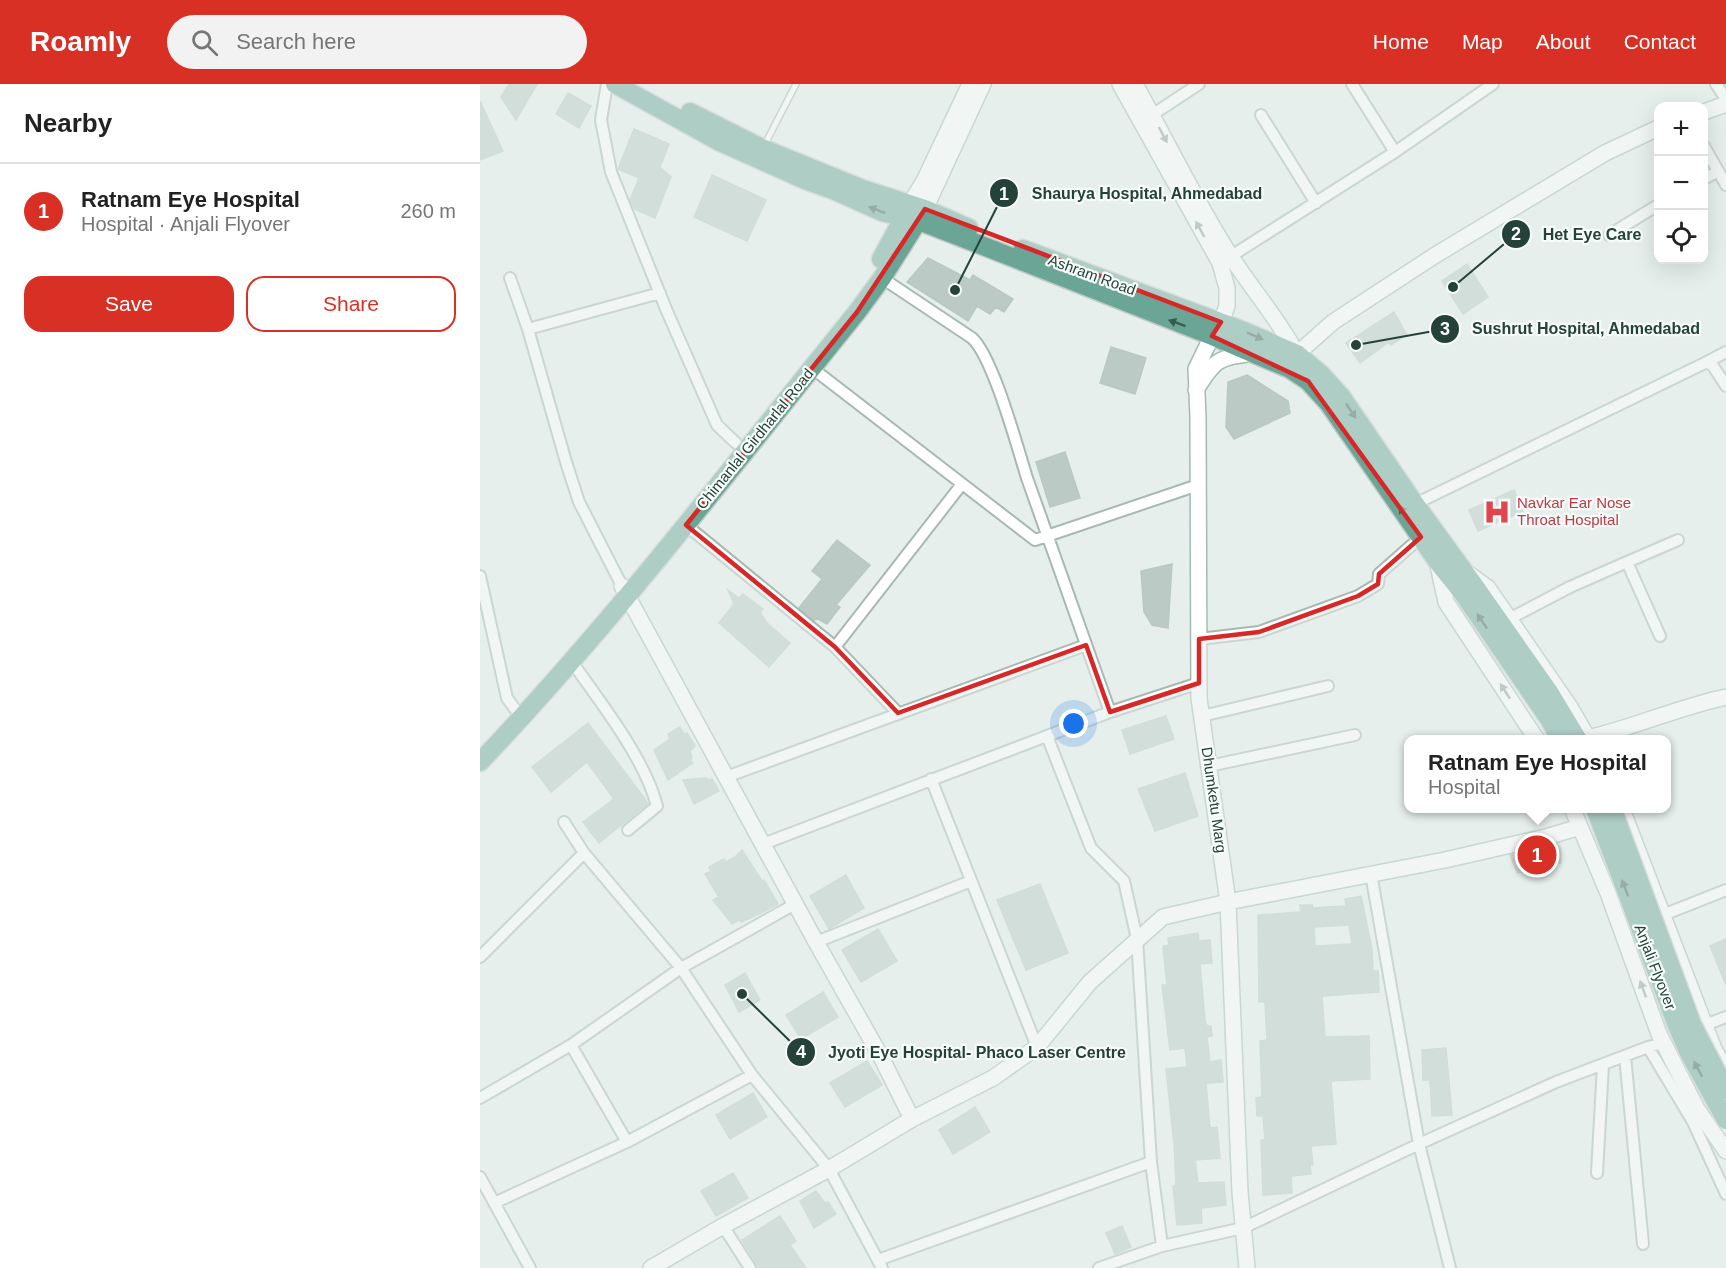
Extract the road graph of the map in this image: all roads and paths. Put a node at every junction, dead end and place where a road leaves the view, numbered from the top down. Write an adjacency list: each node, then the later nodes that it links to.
1 (607, 84): 31 (street)
2 (615, 84): 26 (main road, Ashram Road, one-way to 2)
3 (638, 84): 18 (main road, Ashram Road)
4 (796, 84): 18 (lane)
5 (972, 84): 26 (street, Chimanlal Girdharlal Road)
6 (1120, 84): 28 (street, one-way to 6)
7 (1135, 84): 15 (street)
8 (1199, 84): 15 (street)
9 (1352, 84): 19 (street)
10 (1716, 84): 12 (street)
11 (1488, 85): 19 (street)
12 (1726, 99)
13 (1726, 104): 14 (street)
14 (1708, 111)
15 (1152, 115): 28 (street, one-way to 28)
16 (1261, 115): 24 (street)
17 (1654, 130): 36 (street)
18 (762, 148): 26 (main road, Ashram Road)
19 (1395, 152): 24 (street)
20 (1708, 153): 21 (street)
21 (1718, 171): 22 (street); 23 (street)
22 (1708, 177)
23 (1726, 185)
24 (1316, 203): 28 (street)
25 (1654, 208): 27 (street)
26 (914, 213): 30 (main road, Chimanlal Girdharlal Road); 33 (main road, Ashram Road); 41 (main road, Chimanlal Girdharlal Road)
27 (1609, 235)
28 (1225, 260): 33 (street, Dhumketu Marg); 36 (street)
29 (510, 278): 32 (street)
30 (882, 278): 38 (main road, Chimanlal Girdharlal Road); 46 (street)
31 (660, 293): 32 (street); 41 (street)
32 (528, 329): 53 (street)
33 (1216, 329): 35 (main road, Ashram Road); 36 (main road, Ashram Road, one-way to 36); 40 (street, Dhumketu Marg)
34 (1726, 352): 37 (street)
35 (1253, 353): 36 (main road, Ashram Road); 40 (street)
36 (1293, 361): 44 (main road, Ashram Road, one-way to 44); 47 (main road, Ashram Road, one-way to 36)
37 (1707, 362): 39 (street); 44 (street)
38 (813, 368): 42 (street); 45 (main road, Chimanlal Girdharlal Road)
39 (1726, 386)
40 (1197, 390): 43 (street, Dhumketu Marg)
41 (736, 443): 53 (main road, Chimanlal Girdharlal Road)
42 (962, 484): 46 (street); 58 (street)
43 (1198, 485): 46 (street); 56 (street, Dhumketu Marg)
44 (1415, 504): 52 (main road, Ashram Road)
45 (686, 525): 53 (main road, Chimanlal Girdharlal Road); 58 (street)
46 (1047, 536): 57 (street)
47 (1421, 537): 49 (main road, Ashram Road); 56 (street)
48 (1678, 540): 50 (street)
49 (1437, 561): 52 (main road); 68 (street, one-way to 49)
50 (1628, 562): 54 (street); 55 (street)
51 (480, 576): 63 (street)
52 (1467, 582): 54 (street); 69 (main road, one-way to 52); 70 (main road)
53 (625, 592): 59 (main road, Chimanlal Girdharlal Road); 63 (main road, Chimanlal Girdharlal Road); 77 (street)
54 (1509, 619): 71 (street)
55 (1660, 636)
56 (1199, 639): 60 (street, Dhumketu Marg)
57 (1086, 645): 64 (street); 65 (street)
58 (835, 647): 65 (street)
59 (572, 662): 75 (main road, Chimanlal Girdharlal Road); 85 (street)
60 (1199, 683): 64 (street); 66 (street, Dhumketu Marg)
61 (1328, 686): 66 (street)
62 (1726, 697): 72 (street)
63 (515, 709): 74 (main road, Chimanlal Girdharlal Road)
64 (1110, 712): 73 (street)
65 (898, 713): 77 (street)
66 (1202, 716): 76 (street, Dhumketu Marg)
67 (1355, 735): 76 (street)
68 (1534, 735)
69 (1558, 735)
70 (1582, 735)
71 (1583, 735)
72 (1602, 735)
73 (1047, 736): 78 (street); 94 (street)
74 (480, 747)
75 (480, 762)
76 (1209, 766): 91 (street, Dhumketu Marg)
77 (726, 777): 86 (street)
78 (931, 779): 86 (street); 89 (street)
79 (1574, 813): 84 (street)
80 (1597, 813): 111 (main road, Anjali Flyover, one-way to 80, bridge)
81 (1614, 813): 108 (main road, Anjali Flyover, bridge)
82 (1623, 813): 93 (street)
83 (564, 822): 87 (street)
84 (1580, 827): 88 (street); 100 (street, one-way to 84)
85 (628, 830)
86 (764, 844): 92 (street)
87 (584, 852): 96 (street); 97 (street)
88 (1371, 874): 91 (street); 113 (street)
89 (971, 881): 95 (street); 102 (street)
90 (1726, 890): 93 (street)
91 (1228, 902): 94 (street); 122 (street, Dhumketu Marg)
92 (795, 904): 95 (street); 97 (street)
93 (1663, 915): 99 (street)
94 (1137, 939): 102 (street); 115 (street)
95 (816, 942): 110 (street)
96 (480, 957)
97 (681, 968): 101 (street); 107 (street)
98 (1726, 1017): 99 (street)
99 (1705, 1025): 100 (street); 106 (street)
100 (1664, 1043): 103 (street); 114 (street)
101 (571, 1045): 109 (street); 112 (street)
102 (1037, 1047): 110 (street)
103 (1648, 1047): 104 (street); 119 (street)
104 (1625, 1056): 105 (street); 123 (street)
105 (1603, 1065): 113 (street); 117 (street)
106 (1726, 1070)
107 (752, 1075): 112 (street); 116 (street)
108 (1726, 1090)
109 (480, 1098)
110 (912, 1119): 116 (street)
111 (1726, 1120)
112 (627, 1142): 120 (street)
113 (1419, 1144): 122 (street); 131 (street)
114 (1726, 1151)
115 (1151, 1162): 124 (street); 125 (street)
116 (829, 1169): 121 (street); 125 (street)
117 (1597, 1173)
118 (480, 1177): 120 (street)
119 (1726, 1194)
120 (494, 1203): 126 (street)
121 (723, 1226): 127 (street); 128 (street)
122 (1243, 1228): 124 (street); 130 (street, Dhumketu Marg)
123 (1643, 1245)
124 (1162, 1246): 129 (street)
125 (880, 1264)
126 (530, 1268)
127 (651, 1268)
128 (750, 1268)
129 (1099, 1268)
130 (1247, 1268)
131 (1450, 1268)

